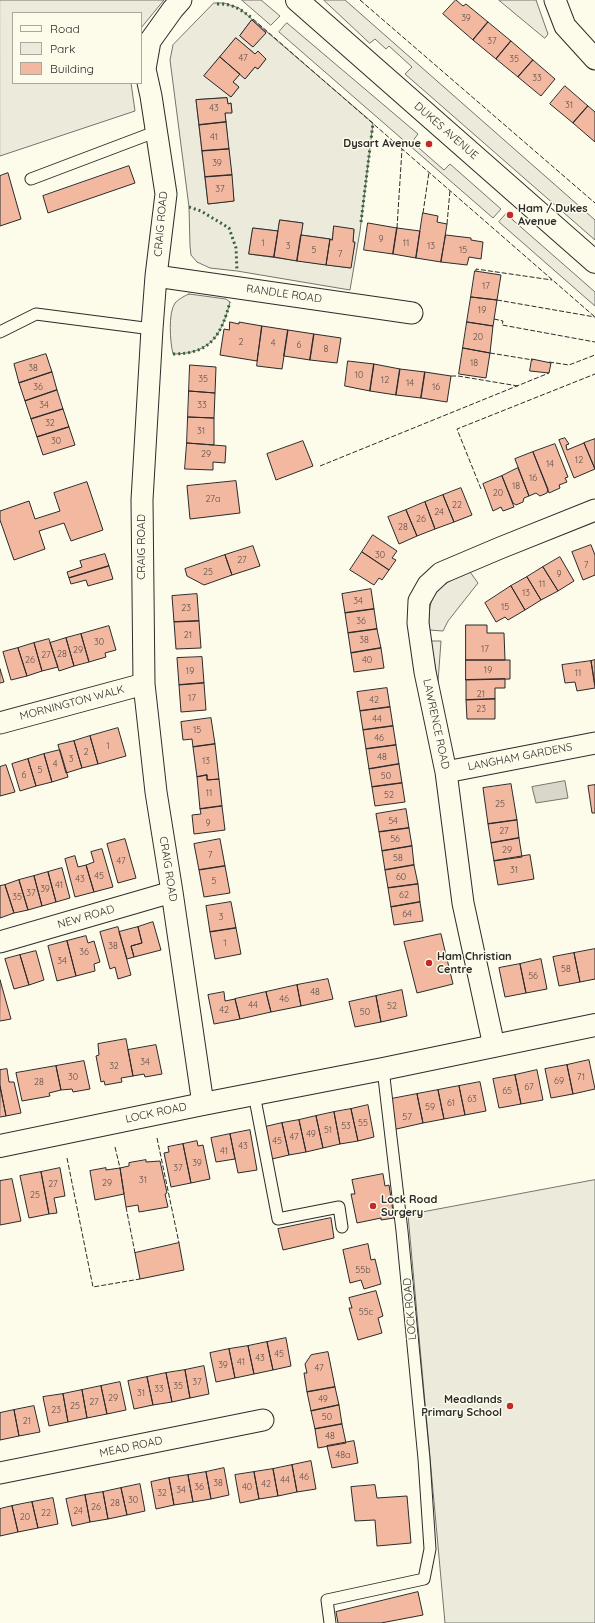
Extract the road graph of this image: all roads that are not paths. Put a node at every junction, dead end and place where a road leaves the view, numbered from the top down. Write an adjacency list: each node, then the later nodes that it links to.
1 (181, 0): 5 (street, CRAIG ROAD)
2 (297, 0): 7 (street, DUKES AVENUE)
3 (555, 0): 4 (street)
4 (595, 59)
5 (155, 132): 6 (lane); 8 (street, CRAIG ROAD)
6 (31, 179)
7 (595, 262)
8 (156, 276): 9 (street, RANDLE ROAD); 10 (street, CRAIG ROAD)
9 (412, 313)
10 (152, 329): 11 (lane); 13 (street, CRAIG ROAD)
11 (0, 332)
12 (595, 510): 16 (street, LAWRENCE ROAD)
13 (144, 684): 14 (street, MORNINGTON WALK); 17 (street, CRAIG ROAD)
14 (0, 723)
15 (595, 743): 16 (street, LANGHAM GARDENS)
16 (446, 772): 20 (street, LAWRENCE ROAD)
17 (172, 892): 18 (street, NEW ROAD); 23 (street, CRAIG ROAD)
18 (0, 942)
19 (595, 1025): 20 (street, LOCK ROAD)
20 (494, 1046): 21 (street, LOCK ROAD)
21 (383, 1069): 22 (street, LOCK ROAD); 28 (lane, LOCK ROAD)
22 (254, 1094): 23 (street, LOCK ROAD); 25 (lane)
23 (203, 1104): 24 (street, LOCK ROAD)
24 (0, 1146)
25 (342, 1227)
26 (262, 1420): 27 (street, MEAD ROAD)
27 (0, 1473)
28 (330, 1623)

